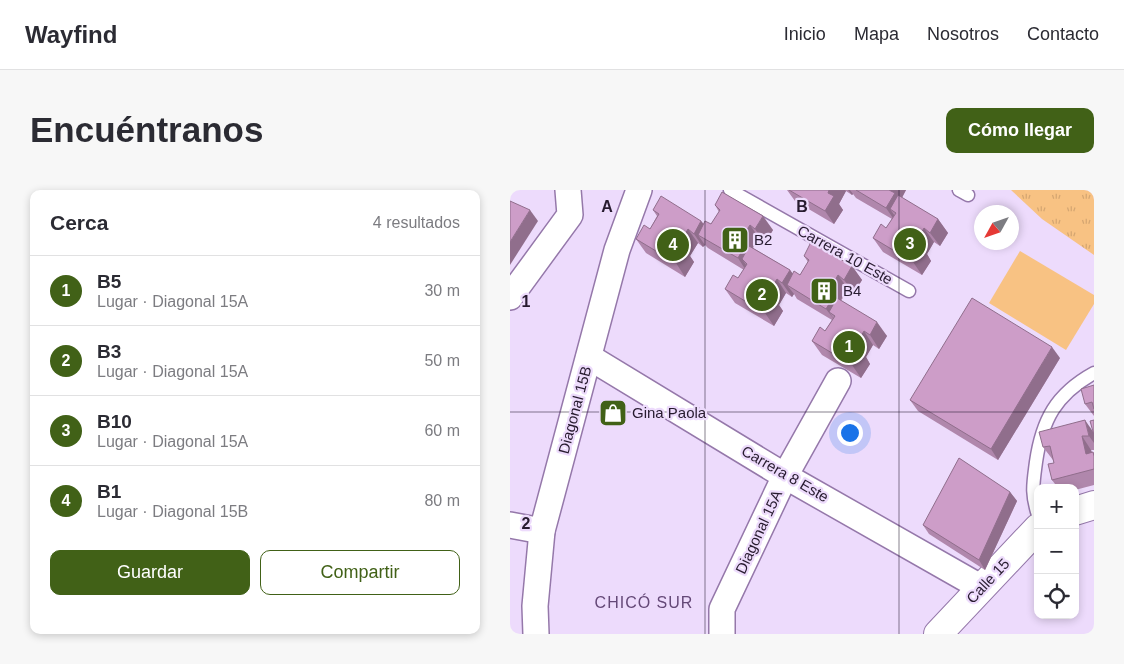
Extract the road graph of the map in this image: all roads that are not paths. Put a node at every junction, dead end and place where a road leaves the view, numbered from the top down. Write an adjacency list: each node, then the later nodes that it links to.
1 (568, 190): 5 (street)
2 (640, 190): 6 (street, Diagonal 15B)
3 (730, 190): 4 (lane, Carrera 10 Este)
4 (909, 290)
5 (510, 297)
6 (589, 357): 9 (street, Carrera 8 Este); 15 (street, Diagonal 15B)
7 (1094, 373): 10 (lane)
8 (838, 381): 9 (street, Diagonal 15A)
9 (785, 476): 16 (street, Carrera 8 Este); 18 (street, Diagonal 15A)
10 (1034, 502)
11 (1094, 506): 12 (street)
12 (1079, 510)
13 (510, 525): 15 (street)
14 (1037, 529): 16 (street, Calle 15)
15 (542, 531): 17 (street, Diagonal 15B)
16 (982, 588): 19 (street, Calle 15)
17 (536, 634)
18 (722, 634)
19 (938, 634)

